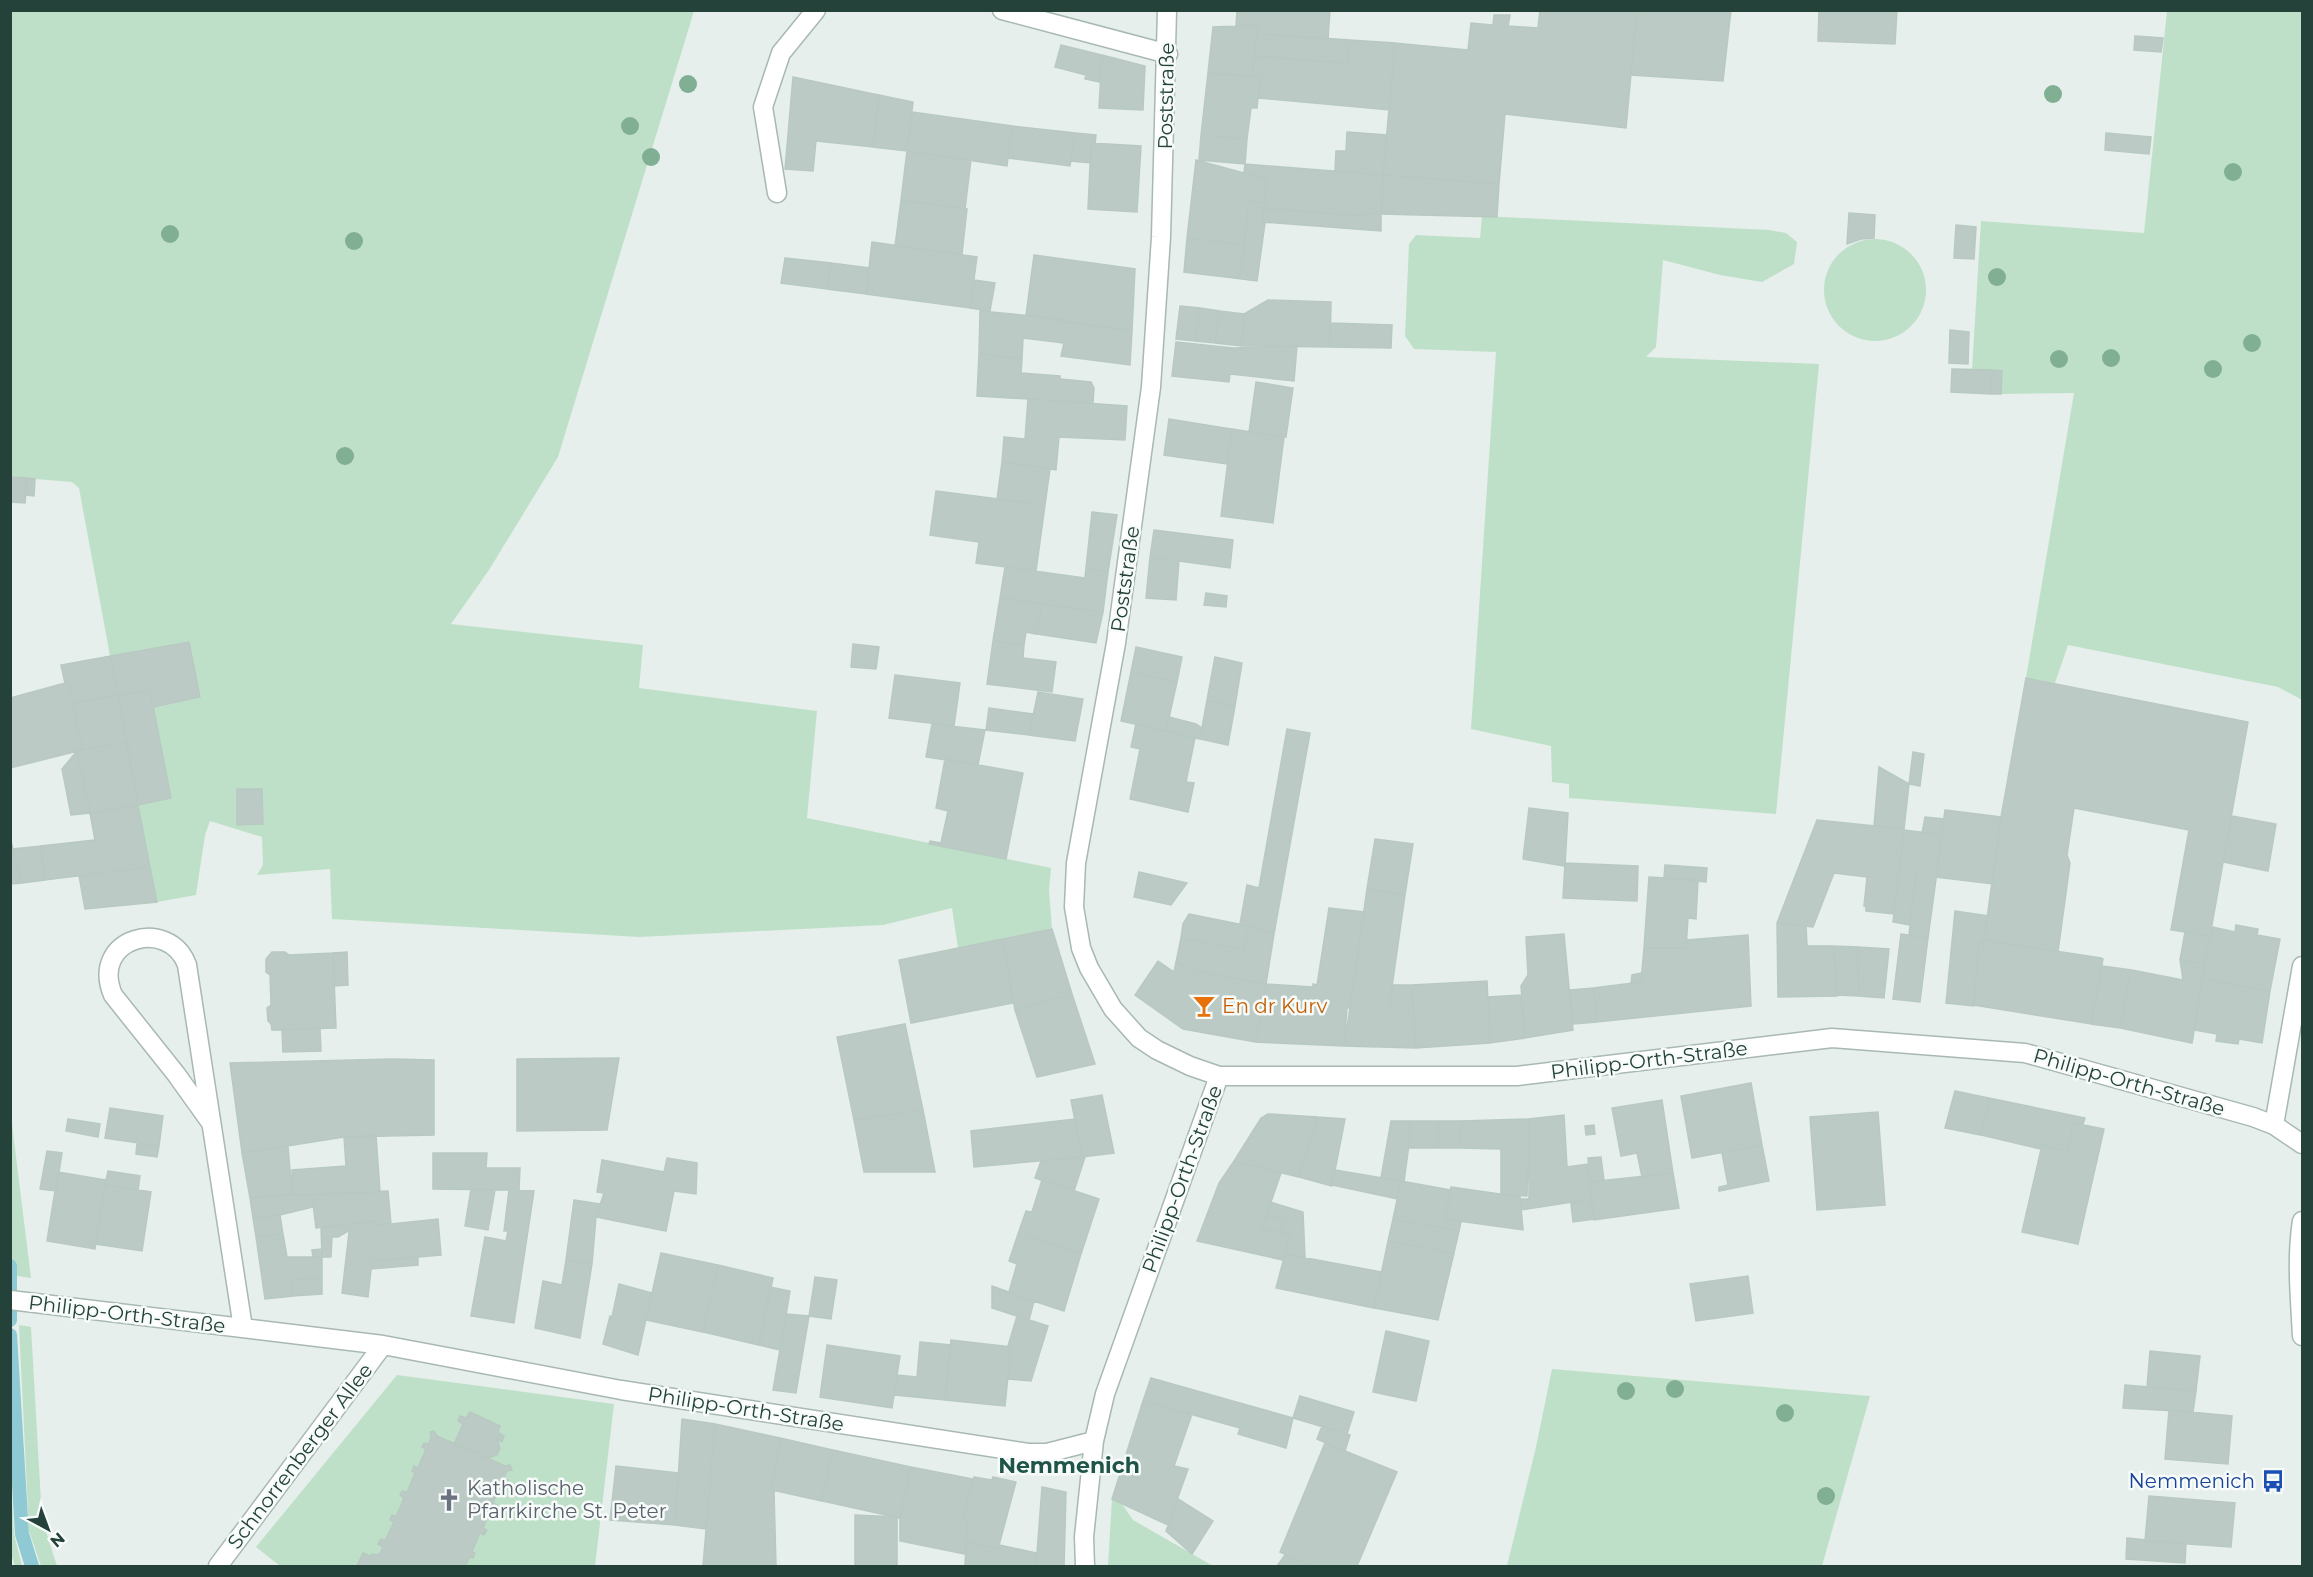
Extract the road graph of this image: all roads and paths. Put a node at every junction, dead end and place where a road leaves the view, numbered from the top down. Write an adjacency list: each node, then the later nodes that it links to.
1 (816, 10): 5 (street)
2 (1002, 10): 4 (street)
3 (1167, 10): 4 (street, Poststraße)
4 (1168, 54): 7 (street, Poststraße)
5 (777, 193)
6 (2302, 966): 9 (street)
7 (1219, 1076): 9 (street, Philipp-Orth-Straße); 16 (street, Philipp-Orth-Straße)
8 (211, 1123): 8 (street, Philipp-Orth-Straße); 13 (street, Philipp-Orth-Straße)
9 (2274, 1125): 10 (street, Philipp-Orth-Straße)
10 (2302, 1144)
11 (2302, 1221): 14 (street)
12 (10, 1300): 13 (street, Philipp-Orth-Straße)
13 (243, 1328): 15 (street, Philipp-Orth-Straße)
14 (2302, 1336)
15 (383, 1345): 16 (street, Philipp-Orth-Straße); 17 (street, Schnorrenberger Allee)
16 (1094, 1441): 18 (street)
17 (218, 1566)
18 (1085, 1566)

